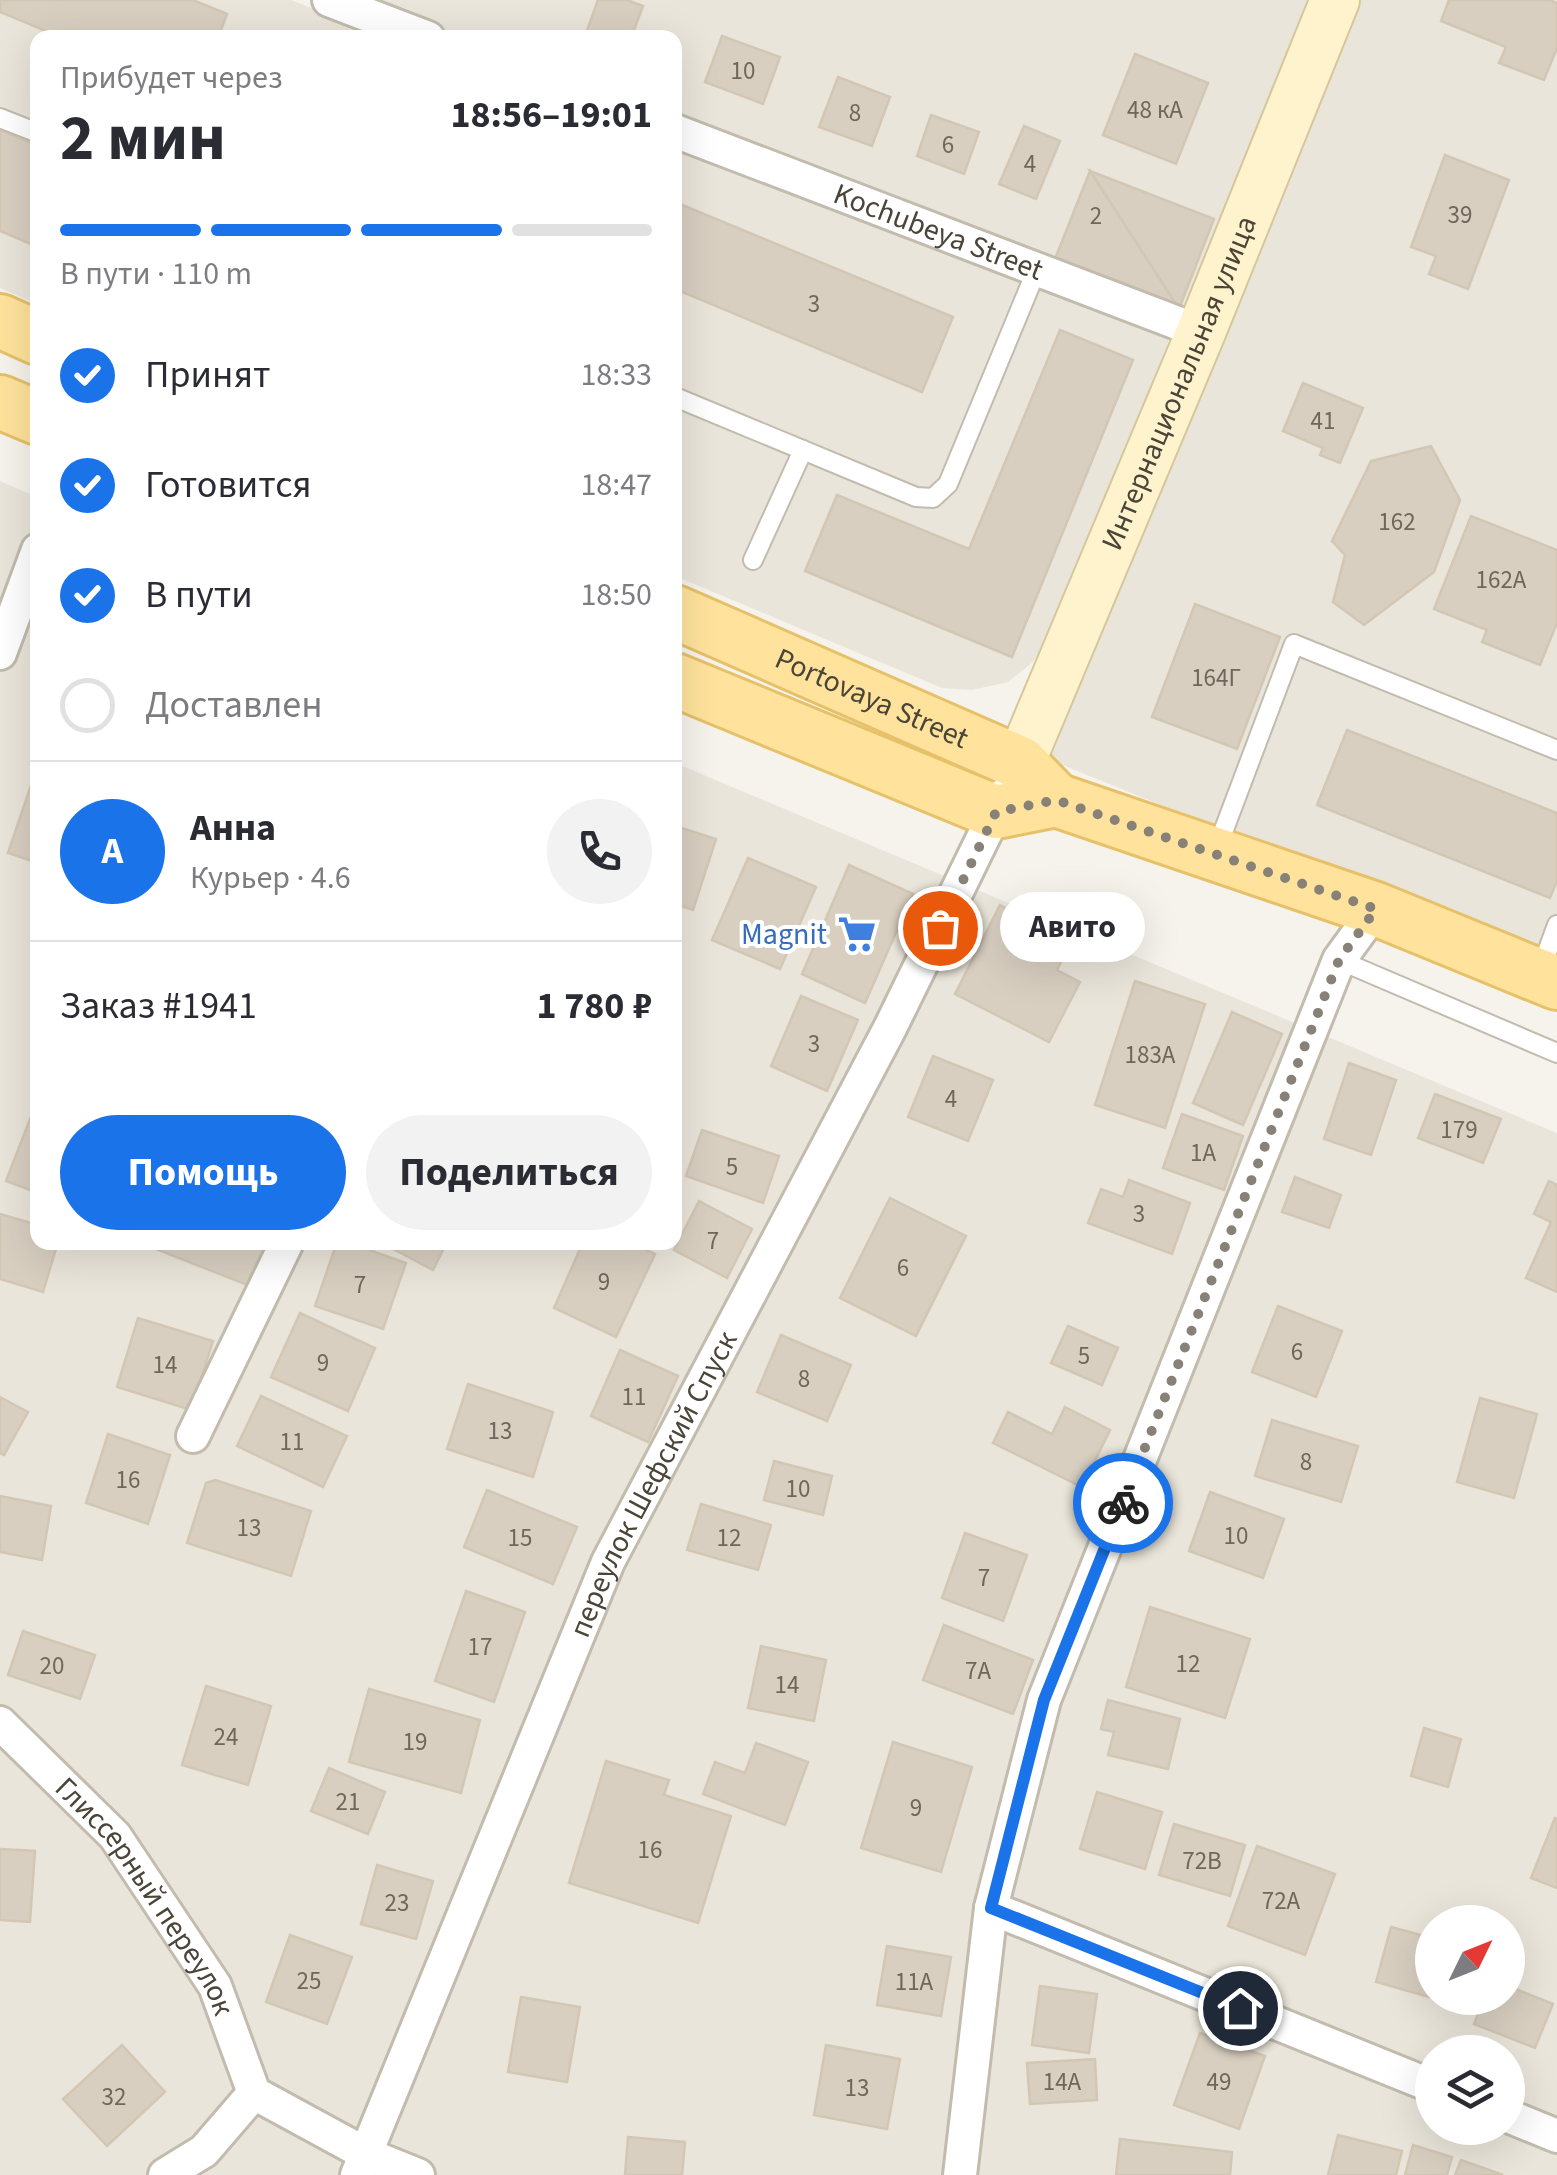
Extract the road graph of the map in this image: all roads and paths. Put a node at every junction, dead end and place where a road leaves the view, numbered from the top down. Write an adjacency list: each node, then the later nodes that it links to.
1 (329, 0): 3 (street)
2 (1335, 0): 9 (street, Интернациональная улица)
3 (407, 30)
4 (0, 118): 5 (lane)
5 (30, 130)
6 (682, 134): 7 (street, Kochubeya Street)
7 (1037, 269): 9 (street, Kochubeya Street); 14 (lane)
8 (0, 322): 10 (main road)
9 (1200, 332): 21 (street, Интернациональная улица)
10 (30, 335)
11 (682, 400): 14 (lane)
12 (0, 402): 13 (main road)
13 (30, 415)
14 (804, 450): 15 (lane)
15 (753, 560)
16 (30, 572): 18 (street)
17 (682, 615): 21 (main road, Portovaya Street)
18 (0, 654)
19 (682, 683): 23 (main road, Portovaya Street)
20 (1557, 750): 24 (lane)
21 (1020, 763): 22 (main road, Portovaya Street); 23 (street, переулок Шефский Спуск)
22 (1056, 800): 23 (main road, Portovaya Street); 24 (main road, Portovaya Street)
23 (996, 812): 38 (street, переулок Шефский Спуск)
24 (1216, 854): 25 (main road, Portovaya Street)
25 (1376, 909): 27 (street); 28 (main road, Portovaya Street)
26 (1557, 924): 28 (lane)
27 (1339, 960): 29 (lane); 33 (street)
28 (1548, 979)
29 (1557, 1053)
30 (283, 1250): 31 (street)
31 (192, 1436)
32 (0, 1722): 35 (street, Глиссерный переулок)
33 (991, 1908): 34 (street); 41 (street)
34 (1415, 2079)
35 (254, 2093): 38 (street); 39 (street)
36 (1525, 2123): 37 (street)
37 (1557, 2136)
38 (362, 2164): 40 (street)
39 (164, 2175)
40 (418, 2175)
41 (960, 2175)

